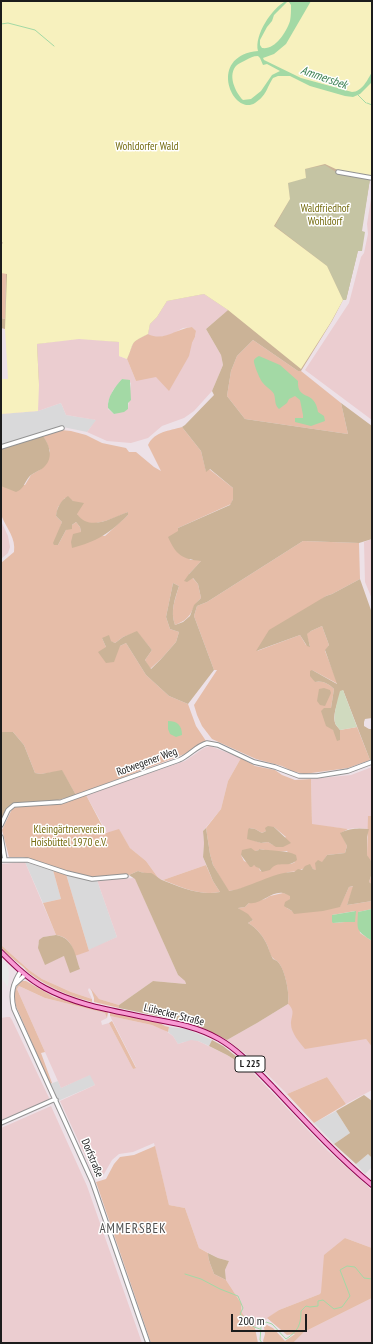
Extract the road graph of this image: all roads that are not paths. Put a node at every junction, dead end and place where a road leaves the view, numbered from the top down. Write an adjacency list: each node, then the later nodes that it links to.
1 (338, 172): 2 (street)
2 (372, 178)
3 (62, 428): 4 (street)
4 (1, 446)
5 (372, 762): 6 (street, Rotwegener Weg)
6 (1, 825)
7 (1, 837): 8 (street)
8 (3, 860): 9 (street)
9 (126, 876)
10 (1, 952): 11 (main road, Lübecker Straße / L 225)
11 (21, 971): 12 (main road, Lübecker Straße / L 225); 13 (street, Dorfstraße)
12 (25, 975): 13 (street); 16 (main road, Lübecker Straße / L 225)
13 (14, 985): 14 (street, Dorfstraße)
14 (56, 1100): 15 (street); 17 (street, Dorfstraße)
15 (1, 1123)
16 (372, 1185)
17 (148, 1343)

